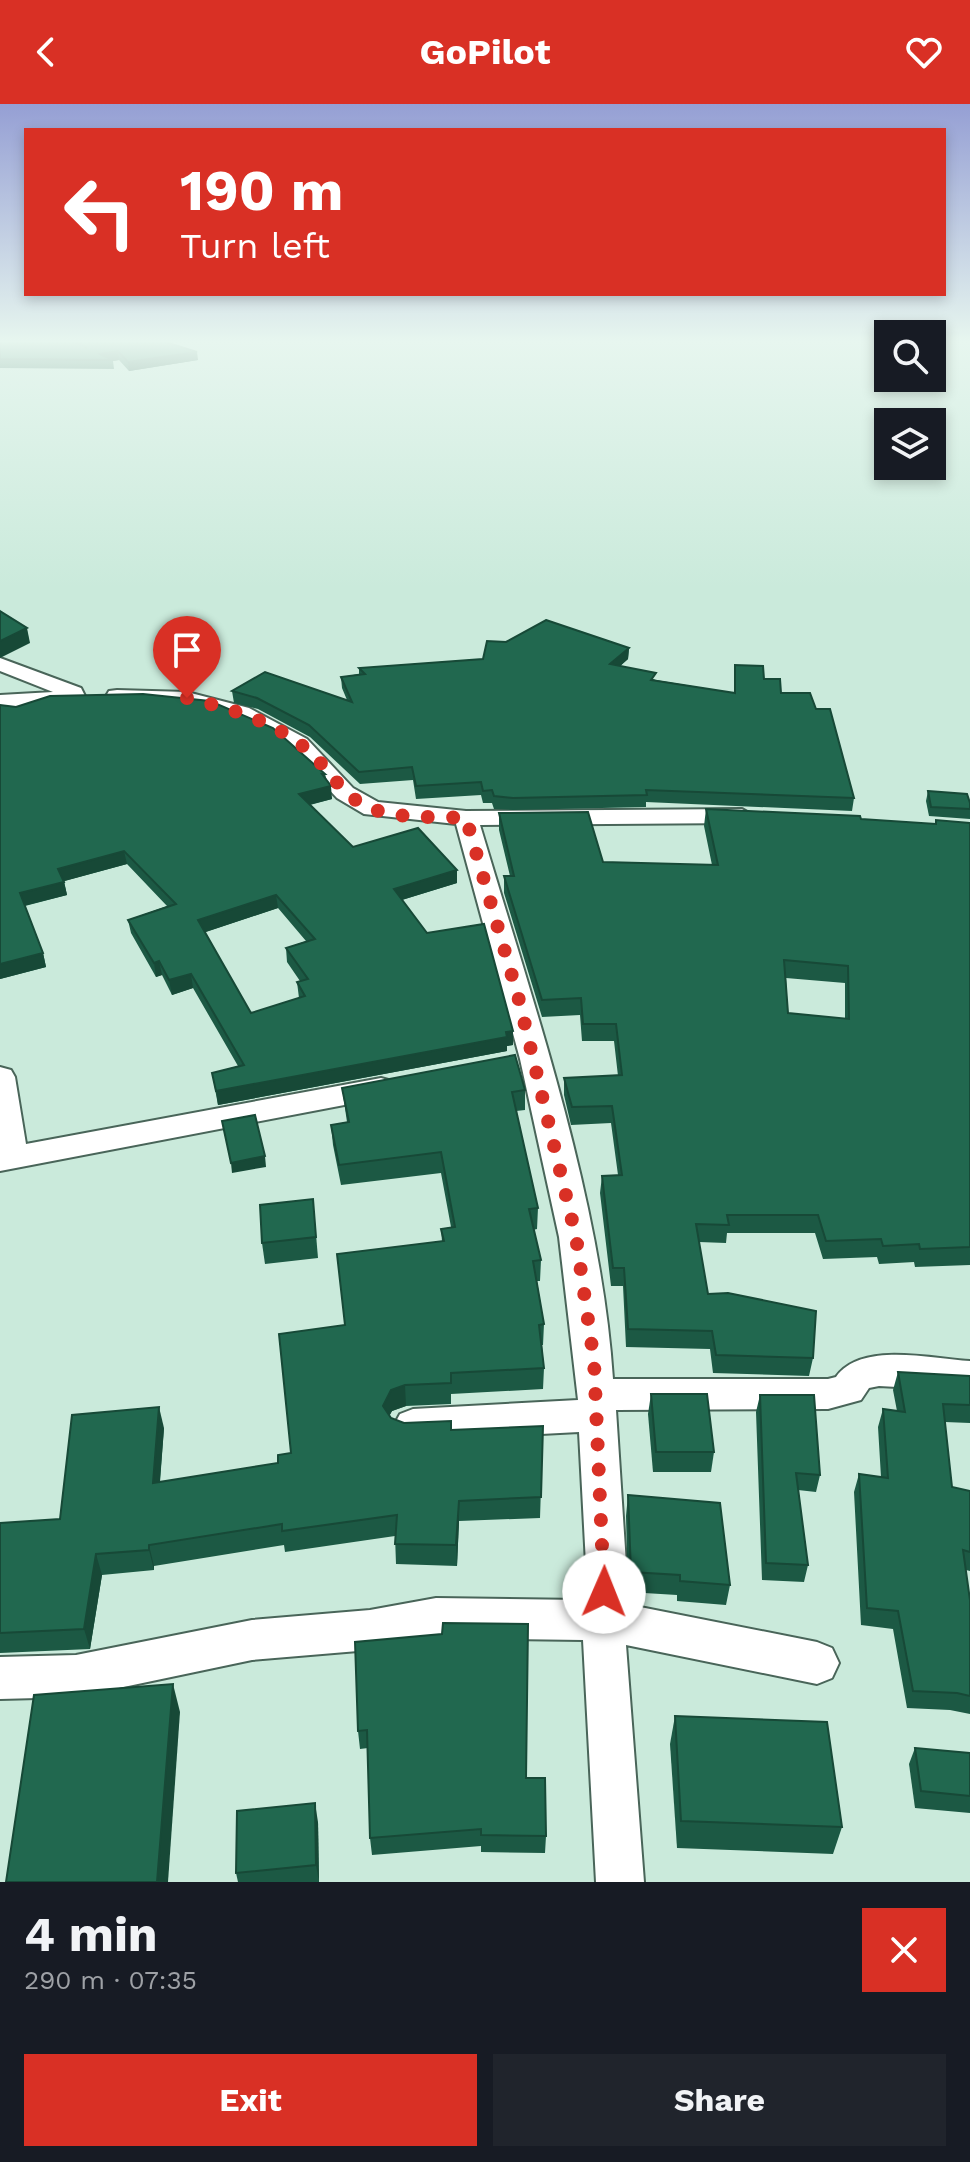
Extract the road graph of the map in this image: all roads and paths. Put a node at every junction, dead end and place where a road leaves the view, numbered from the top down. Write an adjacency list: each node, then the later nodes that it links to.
1 (0, 664): 2 (street)
2 (84, 698): 3 (street); 4 (street)
3 (0, 701)
4 (466, 818): 5 (street); 10 (street)
5 (770, 818)
6 (0, 1077): 8 (street)
7 (412, 1082): 8 (street)
8 (6, 1159)
9 (970, 1376): 10 (street)
10 (595, 1405): 11 (street); 12 (street)
11 (406, 1425)
12 (603, 1620): 13 (street); 14 (street); 15 (street)
13 (817, 1663)
14 (0, 1678)
15 (620, 1882)

